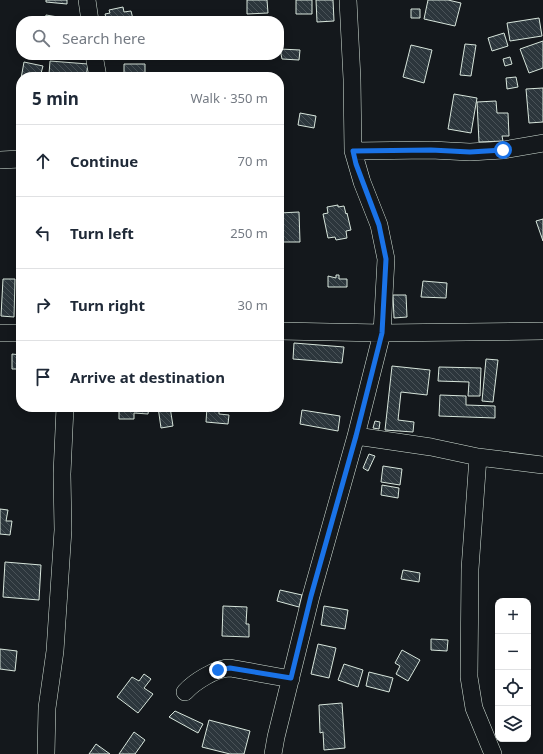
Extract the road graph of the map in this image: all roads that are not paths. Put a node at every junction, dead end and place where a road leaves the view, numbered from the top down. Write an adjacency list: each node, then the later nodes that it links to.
1 (87, 0): 3 (street)
2 (348, 0): 7 (street)
3 (89, 16)
4 (95, 60): 5 (street)
5 (97, 72)
6 (543, 143): 7 (street)
7 (353, 151): 14 (street)
8 (16, 159): 9 (street)
9 (0, 160)
10 (284, 331): 14 (street)
11 (543, 331): 14 (street)
12 (0, 333): 13 (street)
13 (16, 333)
14 (382, 333): 16 (street)
15 (65, 412): 22 (street)
16 (356, 436): 17 (street); 19 (street)
17 (478, 457): 18 (street); 25 (street)
18 (543, 465)
19 (291, 678): 20 (street); 21 (street)
20 (185, 692)
21 (276, 737): 23 (street); 24 (street)
22 (46, 754)
23 (268, 754)
24 (273, 754)
25 (493, 754)

